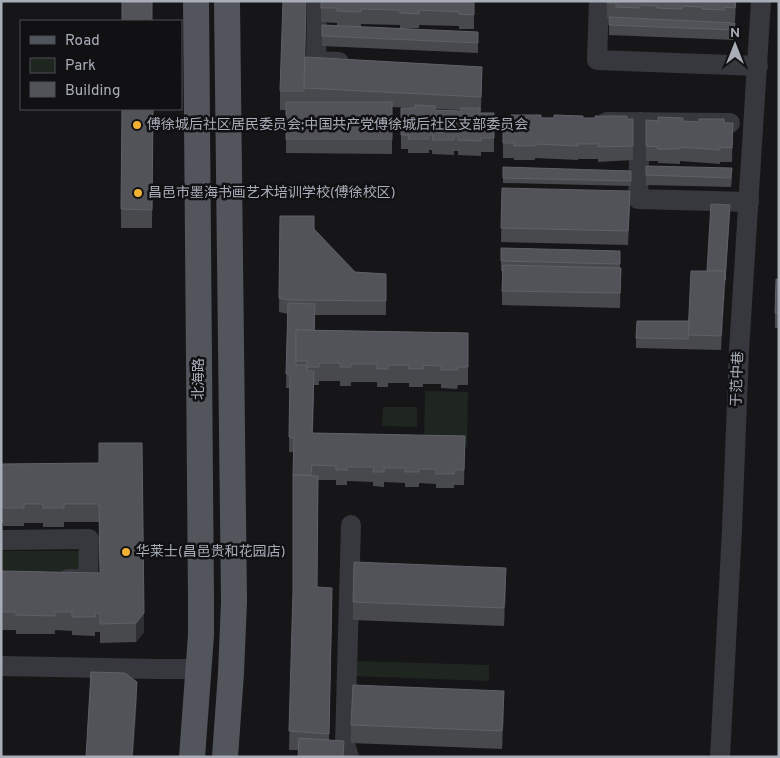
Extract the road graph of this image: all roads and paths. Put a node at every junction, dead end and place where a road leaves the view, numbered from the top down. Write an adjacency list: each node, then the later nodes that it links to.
1 (196, 1): 8 (main road, 北海路)
2 (227, 1): 19 (main road)
3 (317, 1): 6 (street)
4 (599, 1): 7 (street)
5 (761, 1): 7 (street, 于范中巷)
6 (354, 62)
7 (758, 66): 12 (street, 于范中巷)
8 (189, 97): 17 (main road, 北海路)
9 (591, 122): 10 (street)
10 (640, 122): 11 (street); 12 (street)
11 (730, 123)
12 (749, 202): 21 (street, 于范中巷)
13 (351, 525): 20 (street)
14 (1, 540): 15 (street)
15 (50, 579)
16 (1, 666): 17 (street)
17 (199, 668): 18 (main road, 北海路)
18 (192, 757)
19 (226, 757)
20 (349, 757)
21 (720, 757)

